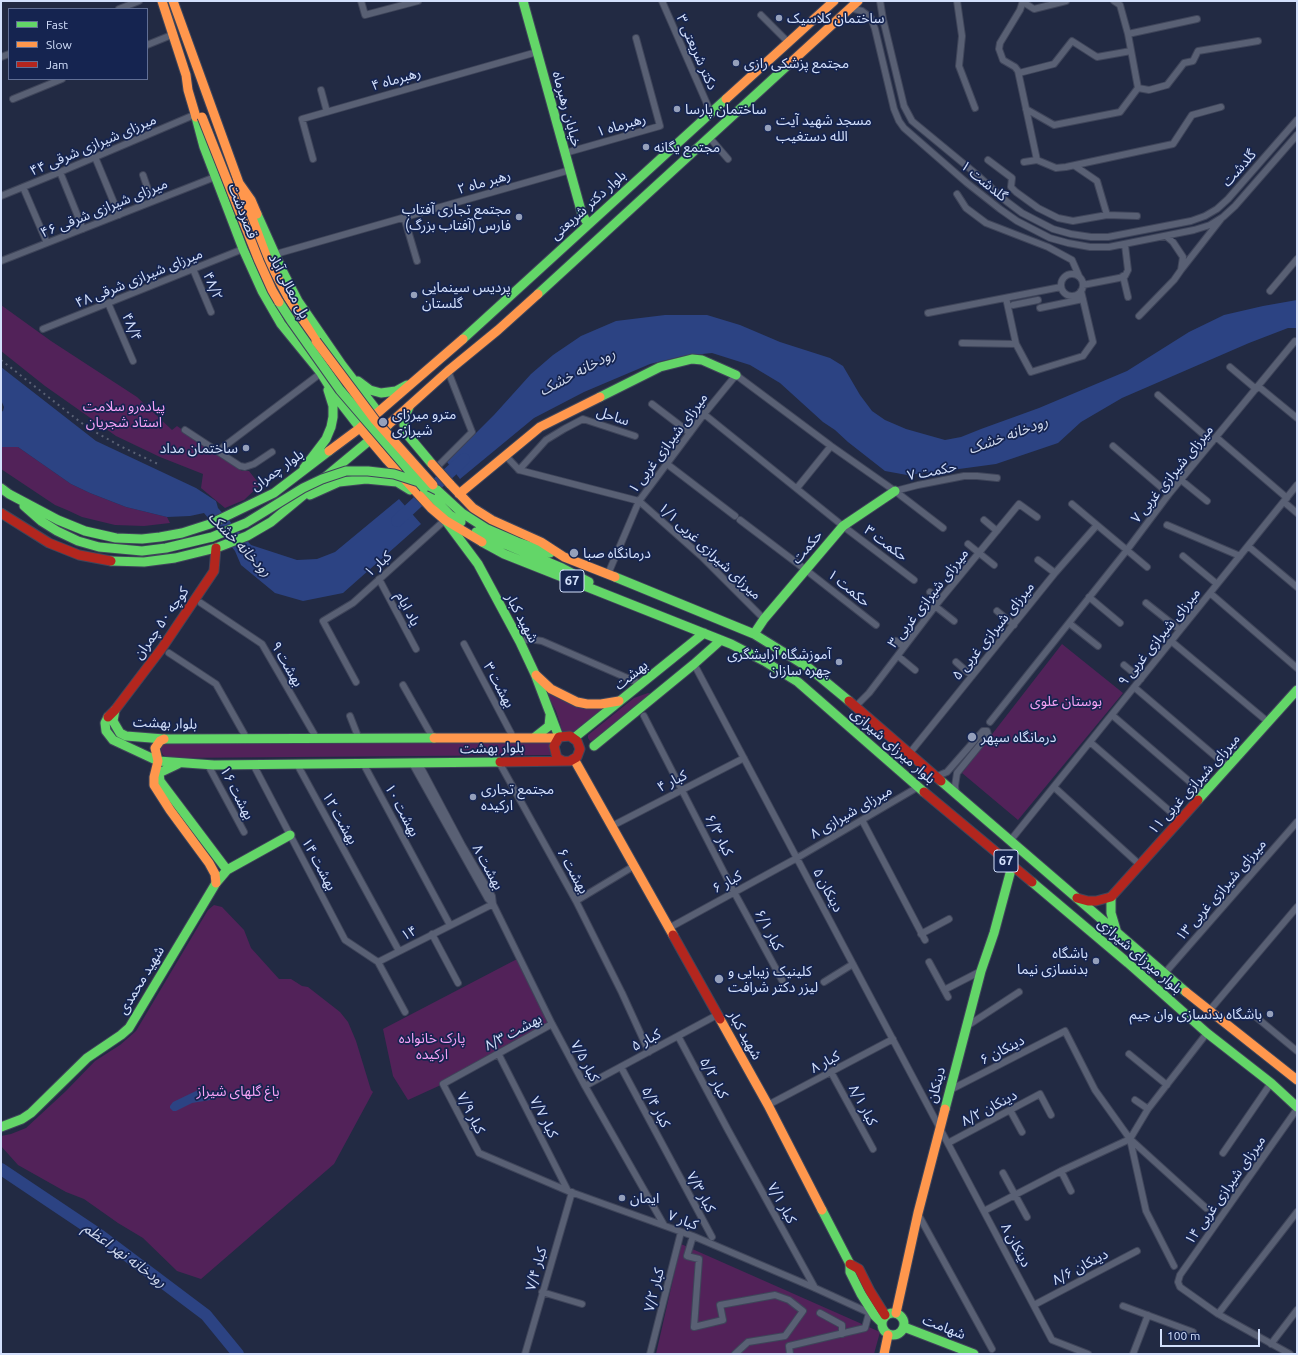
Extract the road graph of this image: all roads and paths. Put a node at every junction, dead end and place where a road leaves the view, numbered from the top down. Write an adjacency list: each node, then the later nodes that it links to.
1 (139, 1): 15 (street)
2 (162, 1): 19 (main road)
3 (173, 1): 57 (main road, قصردشت)
4 (361, 1): 5 (street)
5 (418, 1)
6 (523, 1): 26 (main road, خیابان رهبرماه)
7 (662, 1): 39 (street, ۳ دکتر شریعتی)
8 (858, 1): 16 (main road)
9 (880, 1): 28 (street, گلدشت ۱)
10 (957, 1): 36 (street)
11 (1023, 1): 12 (street); 30 (street)
12 (1066, 1)
13 (1114, 1): 20 (street)
14 (831, 2): 24 (main road, بلوار دکتر شریعتی)
15 (122, 8)
16 (850, 8): 27 (main road); 29 (street, گلدشت ۱)
17 (761, 15): 24 (street)
18 (1197, 19): 20 (street)
19 (174, 34): 23 (street); 40 (main road, پل معالی آباد)
20 (1128, 34): 25 (street)
21 (636, 38): 44 (street, ۱ رهبرماه)
22 (1258, 41): 32 (street)
23 (148, 45)
24 (785, 45): 27 (main road); 39 (main road, بلوار دکتر شریعتی)
25 (1131, 51): 30 (street); 32 (street)
26 (537, 52): 38 (street, ۴ رهبرماه); 44 (main road, خیابان رهبرماه)
27 (794, 60): 43 (main road)
28 (893, 60): 29 (street); 54 (street, گلدشت ۱)
29 (883, 63): 58 (street, گلدشت ۱)
30 (1019, 73): 37 (street)
31 (59, 80): 34 (street)
32 (1138, 88): 37 (street)
33 (321, 90): 38 (street)
34 (13, 98)
35 (1221, 107): 51 (street)
36 (975, 108)
37 (1026, 109): 49 (street)
38 (327, 112): 46 (street, ۴ رهبرماه)
39 (711, 113): 69 (main road, بلوار دکتر شریعتی)
40 (198, 116): 45 (street, ۴۴ میرزای شیرازی شرقی); 56 (main road, قصردشت); 146 (main road, پل معالی آباد, bridge)
41 (1296, 123): 68 (street, گلدشت)
42 (1297, 135): 67 (street, گلدشت)
43 (709, 137): 47 (street); 100 (main road)
44 (565, 153): 52 (main road, خیابان رهبرماه)
45 (95, 157): 53 (street, ۴۴ میرزای شیرازی شرقی); 63 (street)
46 (313, 159)
47 (728, 160)
48 (988, 160): 64 (street)
49 (1037, 160): 50 (street); 51 (street)
50 (1024, 162)
51 (1075, 166): 64 (street)
52 (570, 170): 66 (street, ۲ رهبر ماه); 69 (main road, خیابان رهبرماه)
53 (60, 172): 59 (street, ۴۴ میرزای شیرازی شرقی); 70 (street)
54 (975, 174): 58 (street); 68 (street, گلدشت ۱)
55 (142, 175): 62 (street)
56 (215, 177): 62 (street, ۴۶ میرزای شیرازی شرقی); 75 (main road, قصردشت)
57 (239, 183): 76 (main road, قصردشت); 147 (main road, پل معالی آباد, bridge)
58 (967, 183): 74 (street, گلدشت ۱)
59 (23, 187): 61 (street, ۴۴ میرزای شیرازی شرقی); 73 (street)
60 (957, 194): 82 (street)
61 (1, 196)
62 (152, 202): 63 (street, ۴۶ میرزای شیرازی شرقی)
63 (119, 215): 70 (street, ۴۶ میرزای شیرازی شرقی)
64 (1107, 215): 65 (street)
65 (1138, 216)
66 (404, 217): 76 (street, ۲ رهبر ماه); 79 (street)
67 (1223, 217): 71 (street, گلدشت); 81 (street)
68 (1191, 221)
69 (588, 224): 94 (main road, بلوار دکتر شریعتی)
70 (83, 229): 73 (street, ۴۶ میرزای شیرازی شرقی)
71 (1194, 230): 72 (street, گلدشت ۱)
72 (1166, 236): 74 (street, گلدشت ۱); 81 (street)
73 (46, 243): 78 (street, ۴۶ میرزای شیرازی شرقی)
74 (1125, 245): 83 (street)
75 (243, 249): 80 (street, ۴۸ میرزای شیرازی شرقی); 111 (main road, قصردشت)
76 (276, 254): 110 (main road, قصردشت)
77 (1297, 259): 87 (street)
78 (1, 261)
79 (417, 261)
80 (192, 270): 93 (street, ۴۸ میرزای شیرازی شرقی); 96 (street, ۴۸/۲)
81 (1180, 271): 99 (street)
82 (1079, 276): 84 (street); 85 (street)
83 (1123, 276): 84 (street); 90 (street)
84 (1083, 285): 86 (street)
85 (1062, 287): 86 (street); 88 (street)
86 (1081, 291): 91 (street)
87 (1270, 291)
88 (1036, 292): 89 (street); 92 (street)
89 (1006, 298): 97 (street); 105 (street)
90 (1128, 298)
91 (1083, 299): 92 (street); 105 (street)
92 (1038, 300): 95 (street)
93 (108, 303): 101 (street, ۴۸ میرزای شیرازی شرقی); 106 (street, ۴۸/۴)
94 (501, 304): 98 (main road, بلوار دکتر شریعتی); 100 (main road)
95 (1014, 305)
96 (211, 312)
97 (928, 313)
98 (488, 316): 102 (main road); 112 (main road, بلوار دکتر شریعتی)
99 (1139, 316)
100 (512, 318): 102 (main road)
101 (43, 329)
102 (498, 330): 108 (main road)
103 (1296, 342): 113 (street, ۷ میرزای شیرازی غربی)
104 (962, 343): 105 (street)
105 (1016, 344)
106 (133, 361)
107 (1230, 367): 113 (street)
108 (448, 371): 117 (main road); 137 (street)
109 (736, 375): 119 (street, ۱ میرزای شیرازی غربی); 129 (street); 134 (main road)
110 (350, 376): 112 (main road); 115 (main road, قصردشت)
111 (323, 377): 115 (main road); 122 (main road, قصردشت); 131 (street); 139 (main road)
112 (409, 384): 118 (main road, بلوار دکتر شریعتی)
113 (1257, 388): 120 (street); 128 (street, ۷ میرزای شیرازی غربی)
114 (1158, 395): 128 (street)
115 (366, 397): 118 (main road, قصردشت)
116 (652, 404): 124 (street)
117 (409, 407): 121 (main road); 127 (main road)
118 (378, 412): 121 (main road, قصردشت); 122 (main road, بلوار دکتر شریعتی)
119 (704, 414): 124 (street, ۱ میرزای شیرازی غربی); 145 (street, ۳ حکمت)
120 (1295, 417)
121 (388, 425): 126 (main road)
122 (360, 428): 126 (main road, قصردشت); 133 (main road, بلوار چمران)
123 (185, 430): 131 (street)
124 (690, 433): 136 (street, ۱ میرزای شیرازی غربی)
125 (635, 436): 140 (street, ساحل)
126 (370, 440): 135 (main road, قصردشت); 138 (main road)
127 (411, 440): 135 (main road); 137 (main road, بلوار میرزای شیرازی)
128 (1214, 440): 142 (street, ۷ میرزای شیرازی غربی); 152 (street)
129 (831, 446): 145 (street); 148 (street)
130 (1113, 446): 150 (street)
131 (218, 451): 132 (street)
132 (272, 452)
133 (325, 454): 138 (main road); 139 (main road, بلوار چمران)
134 (505, 455): 140 (street); 149 (main road)
135 (387, 460): 146 (main road, قصردشت)
136 (667, 464): 153 (street, ۱ میرزای شیرازی غربی); 178 (street, ۱ حکمت)
137 (434, 466): 149 (main road, بلوار میرزای شیرازی, bridge)
138 (337, 467): 156 (main road)
139 (303, 469): 151 (main road, بلوار چمران)
140 (519, 470): 153 (street)
141 (997, 478): 148 (street, ۷ حکمت)
142 (1181, 480): 150 (street, ۷ میرزای شیرازی غربی); 154 (street)
143 (1297, 485): 152 (street, میرزای شیرازی غربی ۹)
144 (1, 488): 151 (main road, بلوار چمران)
145 (797, 488): 164 (street, ۳ حکمت)
146 (416, 490): 156 (main road); 160 (main road, بلوار میرزای شیرازی / 67); 192 (main road)
147 (437, 490): 151 (main road, bridge); 174 (main road)
148 (895, 491): 164 (main road, حکمت); 165 (street)
149 (459, 494): 174 (main road, بلوار میرزای شیرازی / 67)
150 (1169, 494): 170 (street, ۷ میرزای شیرازی غربی)
151 (14, 496)
152 (1285, 500): 158 (street); 168 (street, میرزای شیرازی غربی ۹)
153 (638, 501): 180 (street, ۱ میرزای شیرازی غربی); 194 (street, ۱/۱ میرزای شیرازی غربی)
154 (1207, 501)
155 (1072, 504): 162 (street)
156 (291, 506): 169 (main road)
157 (1, 513): 169 (main road)
158 (1297, 513)
159 (1037, 517): 166 (street, ۳ میرزای شیرازی غربی)
160 (445, 520): 181 (street, ۱ کبار); 192 (main road, بلوار میرزای شیرازی / 67); 205 (main road, شهید کبار)
161 (984, 520): 166 (street)
162 (1097, 525): 170 (street); 179 (street, ۵ میرزای شیرازی غربی)
163 (1168, 525): 173 (street)
164 (843, 526): 178 (main road, حکمت); 182 (street, ۳ حکمت)
165 (943, 528)
166 (997, 531): 171 (street, ۳ میرزای شیرازی غربی)
167 (968, 544): 171 (street)
168 (1248, 546): 173 (street, میرزای شیرازی غربی ۹); 184 (street)
169 (216, 548): 228 (main road, کوچه ۵۰ چمران)
170 (1127, 550): 177 (street); 187 (street, ۷ میرزای شیرازی غربی)
171 (979, 553): 176 (street); 188 (street, ۳ میرزای شیرازی غربی)
172 (1183, 556): 183 (street)
173 (1240, 556): 183 (street, میرزای شیرازی غربی ۹)
174 (564, 557): 180 (main road, بلوار میرزای شیرازی / 67)
175 (1038, 560): 179 (street)
176 (994, 565)
177 (1147, 567)
178 (806, 570): 194 (main road, حکمت); 198 (street, ۱ حکمت)
179 (1055, 573): 199 (street, ۵ میرزای شیرازی غربی)
180 (608, 574): 202 (main road, بلوار میرزای شیرازی / 67)
181 (379, 580): 210 (street, یاد ایام); 221 (street, ۱ کبار)
182 (914, 580)
183 (1217, 584): 186 (street, میرزای شیرازی غربی ۹)
184 (1297, 587)
185 (930, 592): 188 (street)
186 (1210, 593): 200 (street, میرزای شیرازی غربی ۹); 216 (street)
187 (1089, 597): 196 (street, ۷ میرزای شیرازی غربی); 197 (street)
188 (940, 600): 191 (street, ۳ میرزای شیرازی غربی)
189 (1146, 602): 200 (street)
190 (201, 603): 242 (street, ۹ بهشت)
191 (935, 606): 195 (street); 209 (street, ۳ میرزای شیرازی غربی)
192 (643, 609): 201 (main road, بلوار میرزای شیرازی / 67)
193 (997, 611): 199 (street)
194 (764, 619): 202 (main road, حکمت)
195 (954, 621)
196 (1069, 622): 208 (street); 233 (street, ۷ میرزای شیرازی غربی)
197 (1120, 623)
198 (876, 625)
199 (1014, 625): 219 (street, ۵ میرزای شیرازی غربی)
200 (1180, 630): 206 (street, میرزای شیرازی غربی ۹)
201 (704, 633): 203 (main road, بلوار میرزای شیرازی / 67); 222 (main road, بهشت)
202 (754, 634): 227 (main road, بلوار میرزای شیرازی / 67)
203 (721, 640): 214 (main road); 260 (main road, بلوار میرزای شیرازی / 67)
204 (896, 641): 209 (street)
205 (520, 642): 218 (main road, شهید کبار); 222 (street)
206 (1171, 642): 220 (street, میرزای شیرازی غربی ۹); 234 (street)
207 (464, 644): 235 (street, ۳ بهشت)
208 (1098, 646)
209 (904, 647): 212 (street, ۳ میرزای شیرازی غربی)
210 (416, 649)
211 (169, 653): 241 (street)
212 (898, 656): 217 (street); 227 (street, ۳ میرزای شیرازی غربی)
213 (956, 662): 219 (street)
214 (694, 664): 245 (main road); 247 (street, ۵ دینکان)
215 (1124, 665): 220 (street)
216 (1297, 668)
217 (915, 670)
218 (536, 674): 226 (main road); 229 (main road, شهید کبار)
219 (972, 676): 246 (street, ۵ میرزای شیرازی غربی)
220 (1141, 679): 224 (street, میرزای شیرازی غربی ۹)
221 (356, 682)
222 (640, 684): 226 (main road, بهشت)
223 (403, 685): 237 (street)
224 (1134, 687): 230 (street, میرزای شیرازی غربی ۹); 258 (street)
225 (1297, 690): 234 (main road, میرزای شیرازی غربی ۱۱)
226 (620, 701): 239 (main road, بهشت)
227 (855, 707): 246 (main road, بلوار میرزای شیرازی / 67)
228 (115, 710): 240 (main road, بلوار بهشت); 249 (main road, بلوار بهشت)
229 (550, 715): 236 (main road); 238 (main road, شهید کبار)
230 (1112, 715): 244 (street, میرزای شیرازی غربی ۹); 264 (street)
231 (350, 716): 243 (street)
232 (644, 716): 262 (street, ۶/۳ کبار)
233 (990, 722)
234 (1268, 722): 258 (main road, میرزای شیرازی غربی ۱۱)
235 (513, 737): 236 (main road, بلوار بهشت); 237 (main road, بلوار بهشت)
236 (536, 737): 238 (main road, بلوار بهشت)
237 (433, 738): 243 (main road, بلوار بهشت)
238 (559, 738): 239 (main road); 250 (main road)
239 (574, 738): 248 (main road)
240 (164, 739): 241 (main road, بلوار بهشت); 249 (main road)
241 (247, 739): 242 (main road, بلوار بهشت)
242 (317, 739): 243 (main road, بلوار بهشت)
243 (359, 739)
244 (1090, 742): 261 (street, میرزای شیرازی غربی ۹); 266 (street)
245 (594, 746)
246 (909, 754): 259 (main road, بلوار میرزای شیرازی / 67)
247 (744, 758): 262 (street, ۴ کبار); 272 (street, ۵ دینکان)
248 (574, 759): 250 (main road); 268 (main road, شهید کبار)
249 (158, 761): 254 (main road, بلوار بهشت); 277 (main road)
250 (563, 761): 251 (main road, بلوار بهشت)
251 (499, 762): 253 (main road, بلوار بهشت); 281 (street, ۶ بهشت)
252 (363, 763): 253 (main road, بلوار بهشت); 256 (main road, بلوار بهشت); 285 (street, ۱۰ بهشت)
253 (415, 763): 282 (street, ۸ بهشت)
254 (180, 764): 257 (main road, بلوار بهشت); 276 (main road)
255 (253, 764): 256 (main road, بلوار بهشت); 257 (main road, بلوار بهشت); 270 (street, ۱۴ بهشت)
256 (297, 764): 289 (street, ۱۲ بهشت)
257 (208, 765): 269 (street, ۱۶ بهشت)
258 (1228, 767): 264 (main road, میرزای شیرازی غربی ۱۱)
259 (935, 777): 263 (main road, بلوار میرزای شیرازی / 67); 263 (street)
260 (918, 787): 265 (street, ۸ میرزای شیرازی); 275 (main road, بلوار میرزای شیرازی / 67)
261 (1054, 787): 271 (street, میرزای شیرازی غربی ۹); 273 (street)
262 (682, 790): 268 (street, ۴ کبار); 278 (street, ۶/۳ کبار)
263 (956, 794): 271 (main road, بلوار میرزای شیرازی / 67)
264 (1204, 794): 266 (main road, میرزای شیرازی غربی ۱۱)
265 (862, 820): 272 (street, ۸ میرزای شیرازی); 284 (street)
266 (1180, 820): 273 (main road, میرزای شیرازی غربی ۱۱)
267 (1297, 822): 294 (street, ۱۳ میرزای شیرازی غربی)
268 (612, 826): 274 (main road, شهید کبار)
269 (244, 832)
270 (290, 835): 276 (main road, شهید محمدی); 290 (street, ۱۴ بهشت)
271 (1010, 841): 280 (main road, بلوار میرزای شیرازی / 67)
272 (797, 858): 278 (street, ۶ کبار); 292 (street, ۵ دینکان)
273 (1140, 865): 279 (main road, میرزای شیرازی غربی ۱۱)
274 (634, 866): 281 (street); 286 (main road, شهید کبار)
275 (1012, 866): 293 (main road, دینکان); 307 (main road, بلوار میرزای شیرازی / 67)
276 (227, 870): 277 (main road, شهید محمدی)
277 (216, 884): 328 (main road, شهید محمدی)
278 (734, 892): 286 (street, ۶ کبار); 295 (street, ۶/۱ کبار)
279 (1111, 897): 280 (main road); 287 (main road)
280 (1077, 898): 287 (main road, بلوار میرزای شیرازی / 67)
281 (576, 901): 311 (street, ۶ بهشت)
282 (493, 904): 285 (street, ۱۴); 305 (street, ۷/۵ کبار)
283 (1297, 907): 301 (street)
284 (949, 919)
285 (450, 925): 288 (street, ۱۴)
286 (668, 928): 304 (main road, شهید کبار)
287 (1117, 932): 294 (main road, بلوار میرزای شیرازی / 67)
288 (432, 934): 289 (street, ۱۴); 297 (street)
289 (399, 951): 290 (street, ۱۴)
290 (378, 962): 302 (street)
291 (929, 962): 298 (street)
292 (853, 964): 296 (street); 309 (street, ۵ دینکان)
293 (981, 971): 298 (street); 306 (main road, دینکان)
294 (1164, 974): 301 (main road, بلوار میرزای شیرازی / 67)
295 (782, 980)
296 (824, 982)
297 (458, 984)
298 (944, 990): 300 (street)
299 (1018, 992): 306 (street)
300 (948, 997)
301 (1209, 1011): 316 (main road, بلوار میرزای شیرازی / 67)
302 (405, 1012)
303 (1250, 1012): 310 (street)
304 (718, 1015): 308 (street, ۵ کبار); 323 (main road, شهید کبار)
305 (552, 1024): 312 (street, بهشت ۸/۳); 320 (street, ۷/۵ کبار)
306 (966, 1026): 321 (main road, دینکان)
307 (1207, 1033): 317 (main road, بلوار میرزای شیرازی / 67); 319 (street)
308 (678, 1036): 311 (street, ۵ کبار); 330 (street, ۵/۲ کبار)
309 (893, 1040): 315 (street, ۸ کبار); 329 (street, ۵ دینکان)
310 (1297, 1051)
311 (649, 1052): 314 (street, ۵ کبار)
312 (498, 1054): 318 (street, بهشت ۸/۳); 340 (street, ۷/۷ کبار)
313 (1129, 1054): 319 (street)
314 (621, 1067): 320 (street, ۵ کبار); 337 (street, ۵/۴ کبار)
315 (831, 1072): 323 (street, ۸ کبار); 334 (street, ۸/۱ کبار)
316 (1297, 1080)
317 (1271, 1083): 324 (main road, بلوار میرزای شیرازی / 67); 335 (street)
318 (443, 1084): 336 (street, ۷/۹ کبار)
319 (1167, 1085): 325 (street)
320 (585, 1086): 348 (street, ۷/۵ کبار)
321 (950, 1090): 329 (main road, دینکان); 332 (street, دینکان ۶)
322 (1136, 1100): 325 (street)
323 (768, 1106): 364 (main road, شهید کبار)
324 (1297, 1108): 362 (street, ۱۴ میرزای شیرازی غربی)
325 (1148, 1109): 332 (street)
326 (1010, 1110): 327 (street, دینکان ۸/۲); 331 (street); 333 (street, دینکان ۸/۲)
327 (1052, 1115)
328 (1, 1127)
329 (940, 1128): 333 (street, ۸ دینکان); 346 (main road, دینکان)
330 (728, 1130): 354 (street, ۷/۱ کبار)
331 (1022, 1132)
332 (1130, 1139): 338 (street); 343 (street); 353 (street)
333 (948, 1143): 344 (street, ۸ دینکان)
334 (873, 1148)
335 (1223, 1153)
336 (479, 1154): 340 (street, ۷ کبار)
337 (669, 1158): 351 (street, ۷/۳ کبار)
338 (1061, 1171): 341 (street); 342 (street)
339 (1003, 1173): 342 (street)
340 (570, 1191): 348 (street, ۷ کبار); 355 (street, ۷/۴ کبار)
341 (1071, 1191)
342 (1014, 1195): 344 (street); 347 (street)
343 (1206, 1208)
344 (984, 1211): 357 (street, ۸ دینکان)
345 (1297, 1212): 362 (street)
346 (918, 1213): 361 (main road, دینکان); 370 (street)
347 (1026, 1217)
348 (664, 1225): 349 (street, ۷ کبار)
349 (681, 1232): 350 (street, ۷ کبار); 372 (street, ۷/۲ کبار)
350 (693, 1236): 354 (street, ۷ کبار); 373 (street)
351 (712, 1237)
352 (1137, 1251): 357 (street, ۸/۶ دینکان)
353 (1174, 1266)
354 (815, 1288): 364 (street, ۷ کبار)
355 (542, 1292): 356 (street); 371 (street, ۷/۴ کبار)
356 (582, 1304)
357 (1034, 1305): 377 (street, ۸ دینکان)
358 (1123, 1306): 363 (street)
359 (1297, 1310): 369 (street)
360 (820, 1313): 367 (street)
361 (896, 1313): 364 (main road); 365 (main road)
362 (1218, 1314): 369 (street)
363 (1148, 1315): 366 (street); 378 (street)
364 (878, 1317): 367 (street); 368 (main road)
365 (904, 1327): 368 (main road); 376 (main road, شهامت)
366 (1193, 1332)
367 (842, 1334): 374 (street)
368 (888, 1335): 375 (main road)
369 (1271, 1344): 379 (street)
370 (992, 1349)
371 (525, 1354)
372 (650, 1354)
373 (735, 1354)
374 (790, 1354)
375 (884, 1354)
376 (974, 1354)
377 (1088, 1354)
378 (1133, 1354)
379 (1290, 1354)

